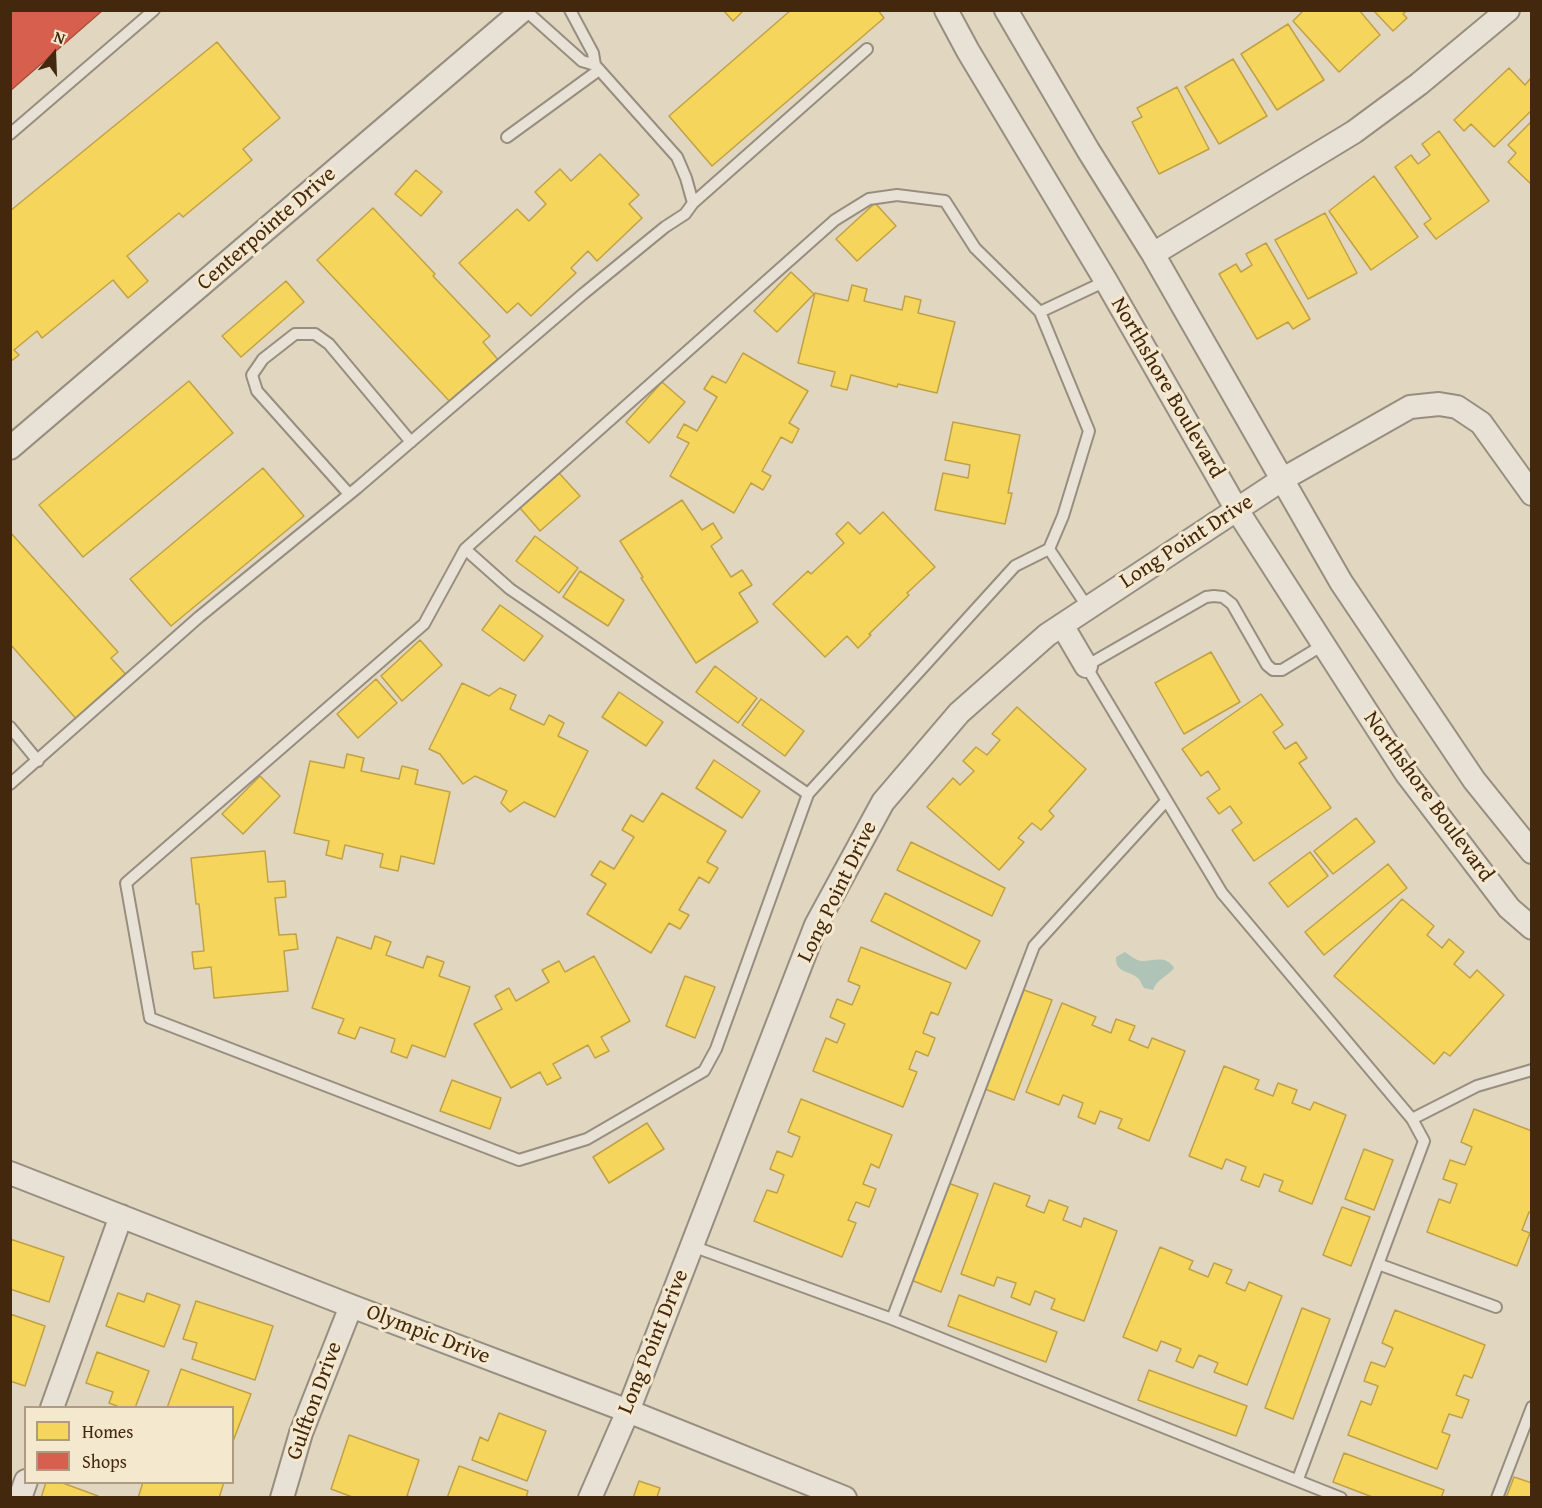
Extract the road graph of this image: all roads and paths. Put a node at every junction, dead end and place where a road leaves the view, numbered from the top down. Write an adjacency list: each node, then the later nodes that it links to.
1 (154, 10): 9 (lane)
2 (524, 10): 8 (lane); 16 (street, Centerpointe Drive)
3 (570, 10): 8 (lane)
4 (946, 10): 13 (street, Northshore Boulevard)
5 (1006, 10): 12 (street, Northshore Boulevard)
6 (1508, 10): 12 (street)
7 (867, 49): 11 (lane)
8 (597, 68): 10 (lane); 11 (lane)
9 (10, 134)
10 (507, 137)
11 (693, 203): 15 (lane)
12 (1153, 254): 17 (street, Northshore Boulevard)
13 (1106, 281): 14 (lane); 20 (street, Northshore Boulevard)
14 (1040, 312): 21 (lane); 22 (lane)
15 (411, 442): 18 (lane); 18 (lane)
16 (10, 448)
17 (1283, 479): 19 (street, Long Point Drive); 20 (street, Long Point Drive); 32 (street, Northshore Boulevard)
18 (350, 494): 28 (lane)
19 (1532, 494)
20 (1236, 510): 23 (street, Long Point Drive); 25 (street, Northshore Boulevard)
21 (465, 549): 30 (lane); 30 (lane)
22 (1049, 549): 23 (lane); 30 (lane)
23 (1088, 608): 24 (street, Long Point Drive)
24 (1062, 625): 26 (street); 38 (street, Long Point Drive)
25 (1323, 645): 26 (lane); 33 (street, Northshore Boulevard)
26 (1086, 666): 31 (lane)
27 (10, 728): 28 (lane)
28 (38, 761): 29 (lane)
29 (10, 784)
30 (808, 794)
31 (1166, 801): 35 (lane); 42 (lane)
32 (1532, 852)
33 (1532, 928)
34 (1532, 1070): 35 (lane)
35 (1412, 1119): 39 (lane)
36 (10, 1173): 37 (street, Olympic Drive)
37 (121, 1216): 40 (street, Olympic Drive); 43 (street)
38 (692, 1246): 42 (lane); 45 (street, Long Point Drive)
39 (1378, 1264): 41 (lane); 46 (lane)
40 (351, 1306): 45 (street, Olympic Drive); 47 (street, Gulfton Drive)
41 (1496, 1307)
42 (892, 1319): 46 (lane)
43 (52, 1406)
44 (1532, 1407): 51 (lane)
45 (628, 1411): 48 (street, Long Point Drive); 49 (street, Olympic Drive)
46 (1298, 1479): 50 (lane)
47 (282, 1497)
48 (590, 1497)
49 (845, 1497)
50 (1341, 1497)
51 (1497, 1497)

